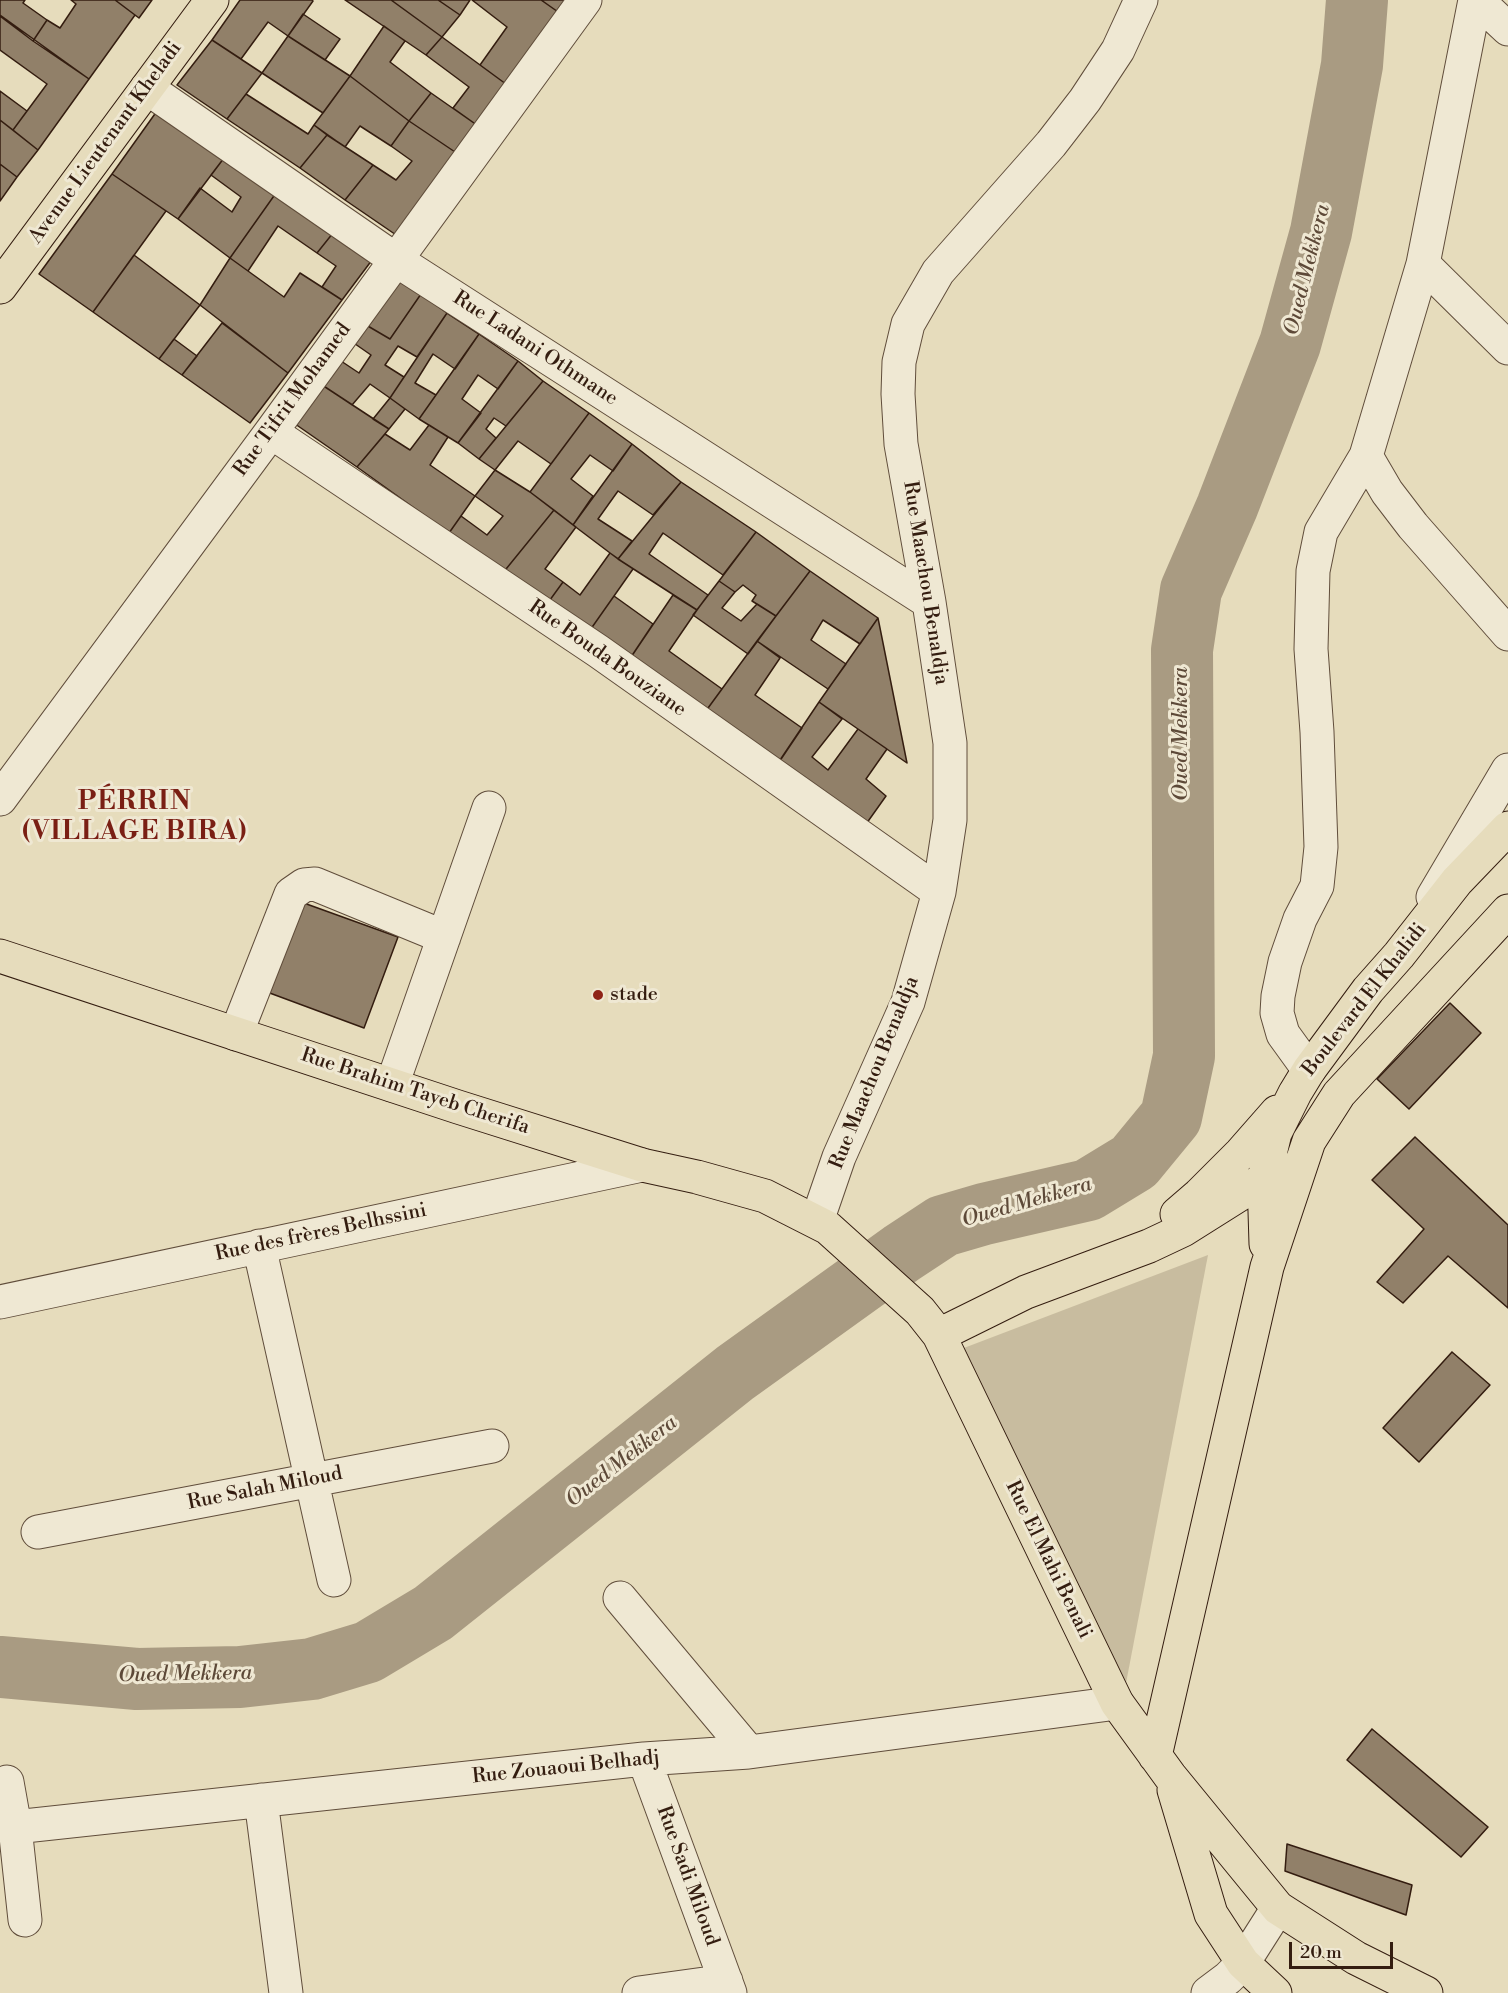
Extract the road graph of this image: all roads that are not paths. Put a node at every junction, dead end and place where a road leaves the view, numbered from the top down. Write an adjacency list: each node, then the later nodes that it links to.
1 (212, 0): 5 (main road, Avenue Lieutenant Kheladi)
2 (585, 0): 6 (street, Rue Tifrit Mohamed)
3 (1141, 0): 12 (street, Rue Maachou Benaldja)
4 (1493, 11): 7 (street)
5 (147, 88): 6 (street, Rue Ladani Othmane); 8 (main road, Avenue Lieutenant Kheladi)
6 (396, 260): 10 (street, Rue Tifrit Mohamed); 12 (street, Rue Ladani Othmane)
7 (1423, 264): 9 (street); 11 (street)
8 (0, 287)
9 (1508, 348)
10 (271, 432): 15 (street, Rue Tifrit Mohamed); 18 (street, Rue Bouda Bouziane)
11 (1366, 456): 13 (street); 24 (street)
12 (929, 602): 18 (street, Rue Maachou Benaldja)
13 (1508, 634)
14 (1508, 770): 21 (street)
15 (0, 799)
16 (489, 808): 20 (street)
17 (1508, 828): 21 (main road, Boulevard El Khalidi)
18 (939, 892): 29 (street, Rue Maachou Benaldja)
19 (1508, 911): 26 (main road)
20 (444, 937): 23 (street); 25 (street)
21 (1399, 955): 24 (main road, Boulevard El Khalidi)
22 (0, 956): 23 (main road, Rue Brahim Tayeb Cherifa)
23 (236, 1034): 25 (main road, Rue Brahim Tayeb Cherifa)
24 (1302, 1082): 28 (main road, Boulevard El Khalidi); 31 (main road)
25 (392, 1085): 27 (main road, Rue Brahim Tayeb Cherifa)
26 (1309, 1142): 28 (main road); 32 (main road)
27 (642, 1165): 29 (main road, Rue Brahim Tayeb Cherifa); 30 (street, Rue des frères Belhssini)
28 (1264, 1179): 31 (main road); 32 (main road, Boulevard El Khalidi)
29 (823, 1225): 34 (main road, Rue Brahim Tayeb Cherifa)
30 (259, 1246): 33 (street, Rue des frères Belhssini); 36 (street)
31 (1149, 1246): 34 (main road)
32 (1267, 1267): 43 (main road)
33 (0, 1302)
34 (930, 1323): 40 (main road, Rue El Mahi Benali)
35 (492, 1446): 36 (street, Rue Salah Miloud)
36 (311, 1480): 37 (street, Rue Salah Miloud); 38 (street)
37 (38, 1532)
38 (334, 1580)
39 (620, 1598): 41 (street)
40 (1117, 1703): 41 (street, Rue Zouaoui Belhadj); 43 (main road, Rue El Mahi Benali)
41 (749, 1752): 42 (street, Rue Zouaoui Belhadj)
42 (644, 1759): 45 (street, Rue Zouaoui Belhadj); 50 (street, Rue Sadi Miloud)
43 (1163, 1766): 47 (main road, Rue El Mahi Benali); 49 (main road)
44 (7, 1782): 46 (street)
45 (261, 1800): 46 (street, Rue Zouaoui Belhadj); 51 (street)
46 (15, 1827): 48 (street)
47 (1278, 1908): 49 (street); 55 (main road, Rue El Mahi Benali)
48 (25, 1920)
49 (1244, 1963): 53 (street); 54 (main road)
50 (728, 1987): 52 (street)
51 (286, 1993)
52 (639, 1993)
53 (1208, 1993)
54 (1275, 1993)
55 (1426, 1993)

